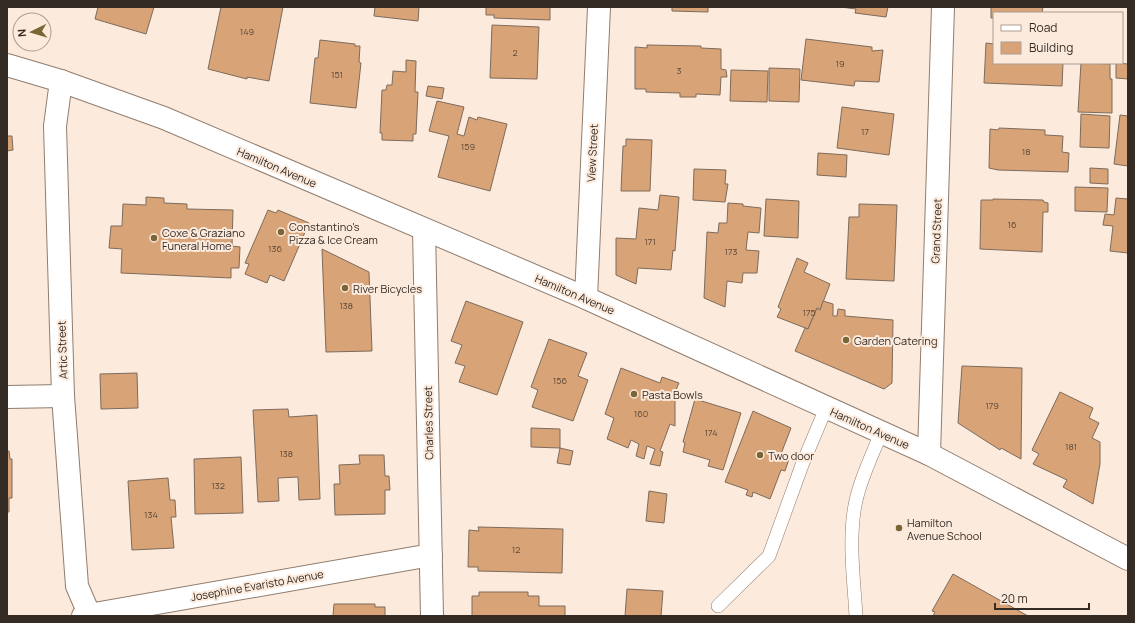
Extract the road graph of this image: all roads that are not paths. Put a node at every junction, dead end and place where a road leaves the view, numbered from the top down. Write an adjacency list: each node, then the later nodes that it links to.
1 (598, 7): 6 (street, View Street)
2 (943, 7): 11 (street, Grand Street)
3 (7, 65): 4 (street, Hamilton Avenue)
4 (61, 81): 5 (street, Hamilton Avenue); 7 (street, Artic Street)
5 (424, 230): 6 (street, Hamilton Avenue); 12 (street, Charles Street)
6 (586, 298): 9 (street, Hamilton Avenue)
7 (64, 396): 8 (street); 15 (street, Artic Street)
8 (7, 397)
9 (826, 408): 10 (street, Hamilton Avenue); 14 (lane)
10 (881, 433): 11 (street, Hamilton Avenue); 17 (lane)
11 (929, 454): 13 (street, Hamilton Avenue)
12 (431, 555): 15 (street, Josephine Evaristo Avenue); 16 (street, Charles Street)
13 (1128, 559)
14 (718, 606)
15 (88, 616)
16 (432, 616)
17 (856, 616)

